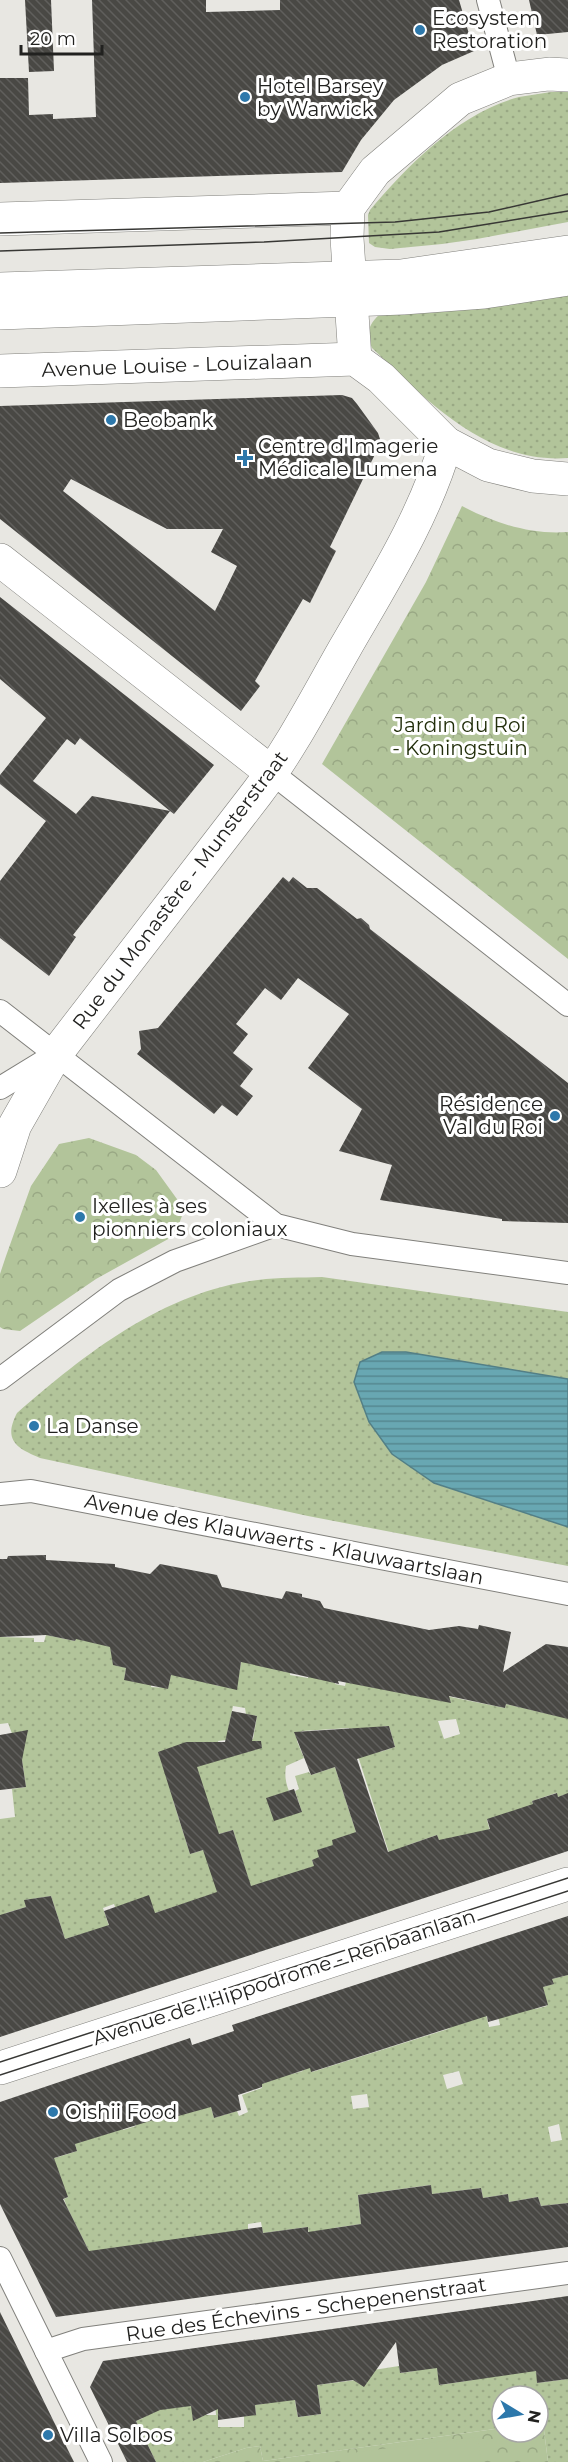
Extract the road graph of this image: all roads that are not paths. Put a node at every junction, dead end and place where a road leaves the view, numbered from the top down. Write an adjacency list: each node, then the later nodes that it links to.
1 (488, 0): 3 (street)
2 (568, 75): 3 (main road)
3 (508, 79): 4 (main road)
4 (348, 208): 5 (main road); 9 (main road)
5 (0, 219)
6 (568, 252): 9 (main road)
7 (568, 279): 9 (main road)
8 (0, 289): 9 (main road)
9 (350, 289): 10 (main road); 11 (main road)
10 (0, 313)
11 (355, 359): 12 (main road, Avenue Louise - Louizalaan); 13 (main road)
12 (0, 371)
13 (446, 443): 14 (main road); 16 (main road, Rue du Monastère - Munsterstraat)
14 (568, 479)
15 (0, 560): 16 (main road)
16 (272, 773): 17 (street); 19 (main road, Rue du Monastère - Munsterstraat)
17 (568, 1005)
18 (0, 1011): 19 (street)
19 (55, 1055): 20 (street, Rue du Monastère - Munsterstraat); 21 (main road); 22 (street)
20 (0, 1088)
21 (0, 1171)
22 (276, 1225): 23 (street); 24 (street)
23 (568, 1273)
24 (0, 1379)
25 (0, 1494): 26 (street, Avenue des Klauwaerts - Klauwaartslaan)
26 (568, 1594)
27 (568, 1884): 28 (main road, Avenue de l'Hippodrome - Renbaanlaan)
28 (0, 2068)
29 (0, 2258): 31 (street)
30 (568, 2273): 31 (street, Rue des Échevins - Schepenenstraat)
31 (46, 2351): 32 (street)
32 (101, 2462)

